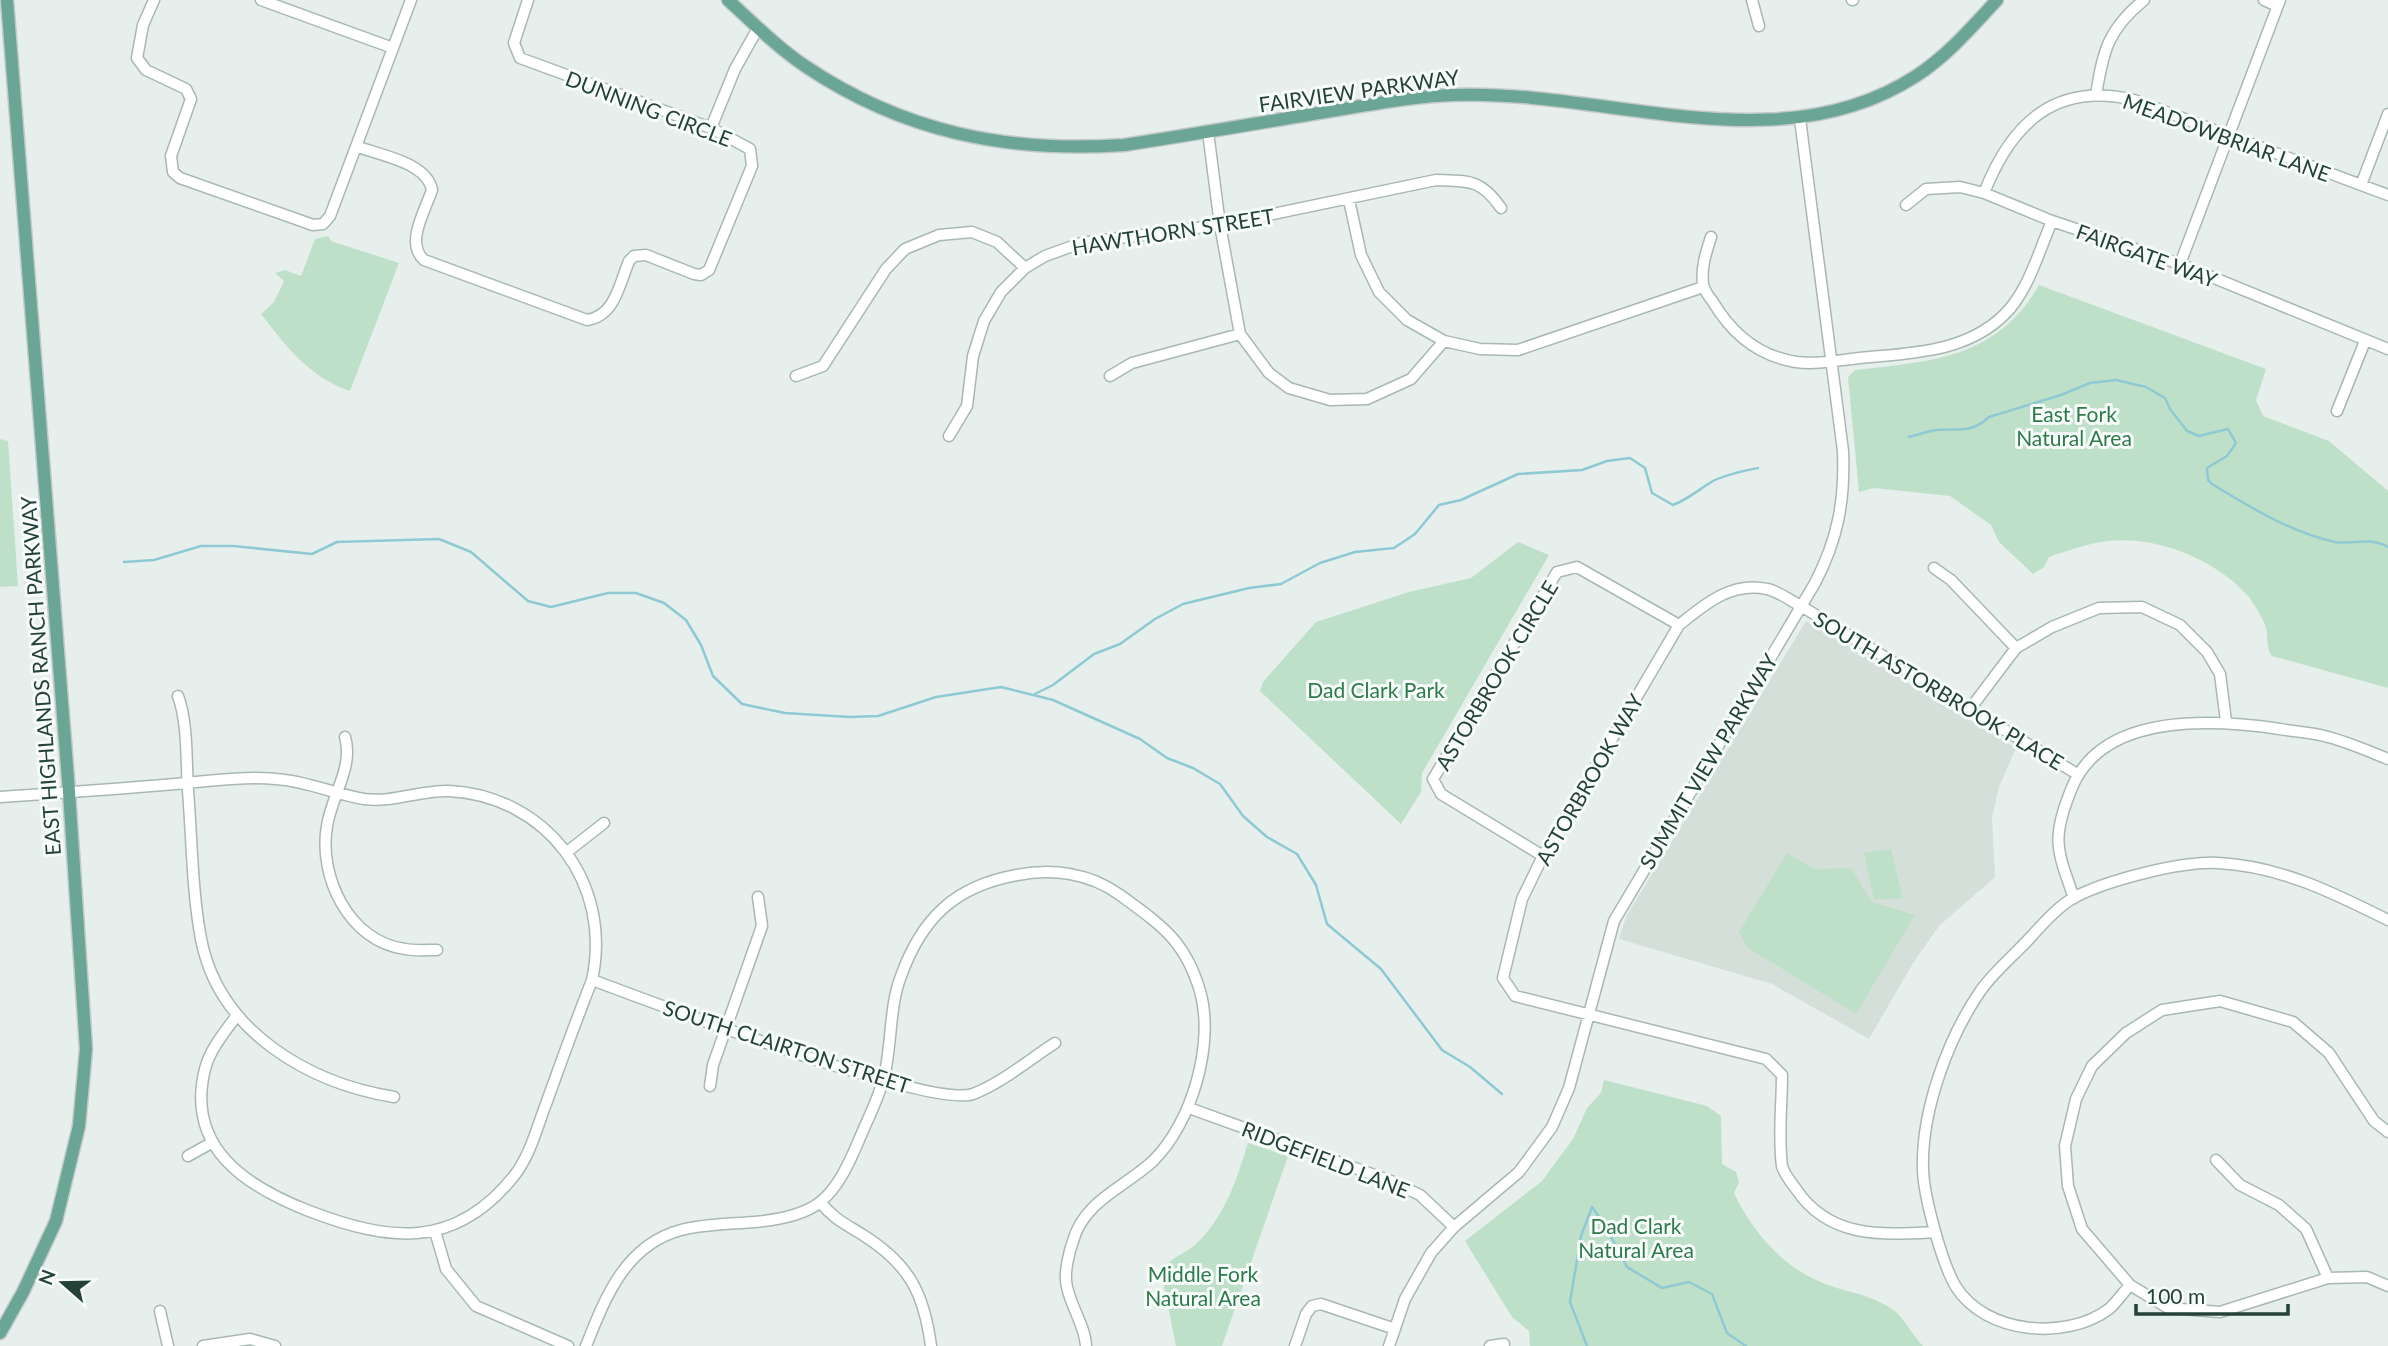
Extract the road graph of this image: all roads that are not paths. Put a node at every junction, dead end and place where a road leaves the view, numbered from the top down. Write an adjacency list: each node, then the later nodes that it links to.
1 (7, 0): 55 (main road, EAST HIGHLANDS RANCH PARKWAY)
2 (154, 0): 21 (street)
3 (261, 0): 14 (street)
4 (411, 0): 14 (street)
5 (528, 0): 18 (street, DUNNING CIRCLE)
6 (728, 0): 13 (main road, FAIRVIEW PARKWAY)
7 (1752, 0): 12 (street)
8 (1997, 0): 17 (main road, FAIRVIEW PARKWAY)
9 (2144, 0): 15 (street)
10 (2264, 0): 11 (street)
11 (2278, 3): 20 (street)
12 (1759, 26)
13 (758, 28): 18 (street); 19 (main road, FAIRVIEW PARKWAY)
14 (393, 48): 21 (street)
15 (2096, 95): 20 (street, MEADOWBRIAR LANE); 23 (street, MEADOWBRIAR LANE)
16 (2388, 114): 22 (street)
17 (1800, 118): 19 (main road, FAIRVIEW PARKWAY); 38 (street, SUMMIT VIEW PARKWAY)
18 (711, 128): 21 (street, DUNNING CIRCLE)
19 (1208, 132): 29 (street)
20 (2229, 134): 22 (street, MEADOWBRIAR LANE); 31 (street)
21 (358, 147)
22 (2361, 185): 24 (street, MEADOWBRIAR LANE)
23 (1984, 193): 26 (street, FAIRGATE WAY); 28 (street, FAIRGATE WAY)
24 (2388, 195)
25 (1349, 200): 27 (street, HAWTHORN STREET); 29 (street, HAWTHORN STREET); 35 (street)
26 (1906, 205)
27 (1501, 208)
28 (2052, 221): 31 (street, FAIRGATE WAY); 38 (street)
29 (1220, 225): 32 (street, HAWTHORN STREET); 34 (street)
30 (1712, 237): 33 (street)
31 (2180, 264): 36 (street, FAIRGATE WAY)
32 (1025, 268): 39 (street); 42 (street, HAWTHORN STREET)
33 (1703, 287): 35 (street); 38 (street)
34 (1240, 334): 35 (street); 40 (street)
35 (1444, 341)
36 (2365, 341): 37 (street, FAIRGATE WAY); 41 (street)
37 (2388, 349)
38 (1831, 361): 44 (street, SUMMIT VIEW PARKWAY)
39 (796, 376)
40 (1110, 376)
41 (2337, 411)
42 (949, 436)
43 (1934, 568): 46 (street)
44 (1801, 606): 45 (street, ASTORBROOK WAY); 48 (street, SOUTH ASTORBROOK PLACE); 65 (street, SUMMIT VIEW PARKWAY)
45 (1679, 625): 59 (street, ASTORBROOK WAY); 59 (street, ASTORBROOK CIRCLE)
46 (2016, 648): 48 (street); 49 (street)
47 (178, 696): 53 (street)
48 (1970, 709): 52 (street, SOUTH ASTORBROOK PLACE)
49 (2226, 721): 51 (street); 52 (street)
50 (345, 737): 54 (street)
51 (2388, 759)
52 (2077, 774): 61 (street)
53 (188, 783): 54 (street); 55 (street); 66 (street)
54 (337, 791): 58 (street); 63 (street)
55 (69, 792): 56 (street); 86 (main road, EAST HIGHLANDS RANCH PARKWAY)
56 (0, 796)
57 (604, 823): 58 (street)
58 (567, 852): 64 (street)
59 (1543, 856): 65 (street, ASTORBROOK WAY)
60 (758, 897): 67 (street)
61 (2074, 898): 62 (street); 80 (street)
62 (2388, 920)
63 (437, 950)
64 (592, 979): 67 (street, SOUTH CLAIRTON STREET); 79 (street)
65 (1588, 1014): 78 (street, SUMMIT VIEW PARKWAY); 80 (street, ASTORBROOK WAY)
66 (237, 1015): 71 (street); 74 (street)
67 (726, 1028): 69 (street, SOUTH CLAIRTON STREET); 70 (street)
68 (1055, 1043): 69 (street, SOUTH CLAIRTON STREET)
69 (884, 1079): 72 (street); 77 (street)
70 (710, 1086)
71 (394, 1097)
72 (1189, 1108): 78 (street, RIDGEFIELD LANE); 94 (street)
73 (2388, 1132): 82 (street)
74 (213, 1142): 75 (street); 79 (street)
75 (188, 1156)
76 (2216, 1160): 81 (street)
77 (820, 1202): 92 (street); 93 (street)
78 (1454, 1227): 85 (street, SUMMIT VIEW PARKWAY)
79 (435, 1231): 91 (street)
80 (1936, 1232): 82 (street)
81 (2328, 1278): 82 (street); 83 (street)
82 (2130, 1285)
83 (2388, 1286)
84 (159, 1311): 88 (street)
85 (1395, 1329): 95 (street); 96 (street, SUMMIT VIEW PARKWAY)
86 (0, 1333)
87 (1504, 1343): 97 (street)
88 (168, 1346)
89 (203, 1346): 90 (street)
90 (275, 1346)
91 (568, 1346)
92 (586, 1346)
93 (931, 1346)
94 (1086, 1346)
95 (1294, 1346)
96 (1389, 1346)
97 (1490, 1346)

